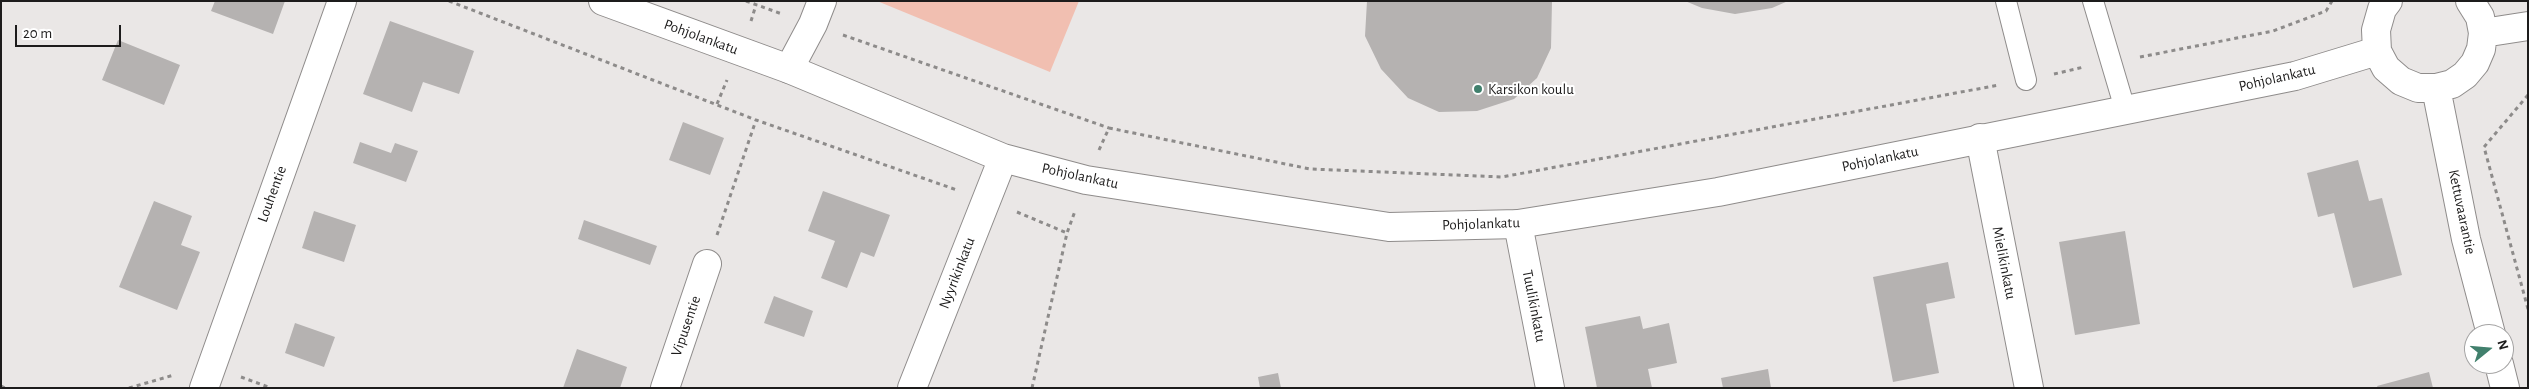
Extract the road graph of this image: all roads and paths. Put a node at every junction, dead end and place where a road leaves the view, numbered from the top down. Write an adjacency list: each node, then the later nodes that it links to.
1 (342, 1): 34 (street, Louhentie)
2 (449, 1): 20 (path)
3 (603, 1): 15 (street, Pohjolankatu)
4 (746, 1): 10 (path)
5 (2006, 1): 16 (lane)
6 (2093, 1): 14 (lane)
7 (2332, 1): 14 (path)
8 (2388, 1): 13 (street)
9 (2470, 1): 12 (street)
10 (818, 13): 15 (street); 21 (path)
11 (2528, 26): 12 (street)
12 (2483, 33): 17 (street)
13 (2377, 51): 17 (street); 19 (street, Pohjolankatu)
14 (2110, 62): 16 (path); 19 (lane)
15 (789, 69): 23 (street, Pohjolankatu)
16 (2026, 80): 21 (path)
17 (2436, 88): 30 (street, Kettuvaarantie)
18 (2528, 95): 29 (path)
19 (2125, 110): 22 (street, Pohjolankatu)
20 (756, 120): 25 (path); 28 (path)
21 (1109, 128): 24 (path)
22 (1980, 138): 26 (street, Pohjolankatu); 39 (street, Mielikinkatu)
23 (1003, 158): 24 (street, Pohjolankatu); 25 (street, Nyyrikinkatu)
24 (1086, 180): 26 (street, Pohjolankatu); 27 (path)
25 (985, 200): 27 (path); 36 (street, Nyyrikinkatu)
26 (1518, 224): 38 (street, Tuulikinkatu)
27 (1067, 233): 37 (path)
28 (707, 264): 35 (street, Vipusentie)
29 (2528, 309)
30 (2488, 324)
31 (2502, 374): 40 (street)
32 (1, 386): 33 (path)
33 (5, 388)
34 (204, 388)
35 (665, 388)
36 (912, 388)
37 (1032, 388)
38 (1550, 388)
39 (2029, 388)
40 (2505, 388)

